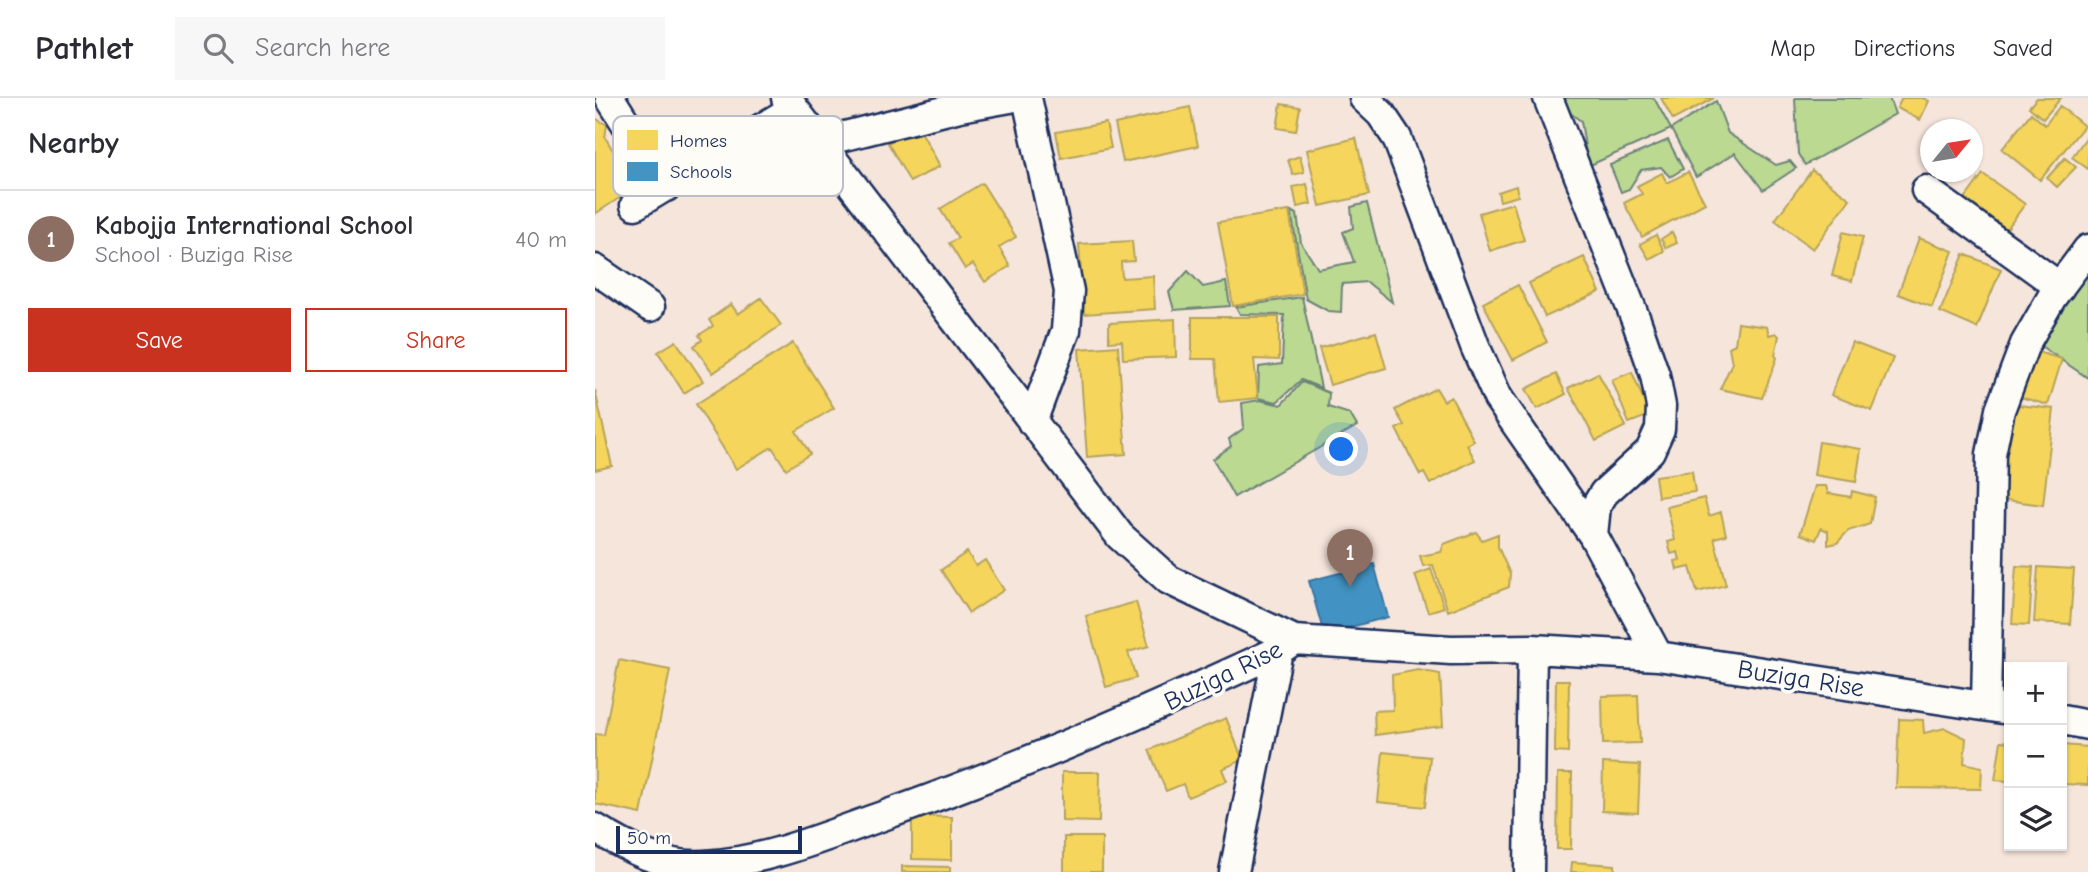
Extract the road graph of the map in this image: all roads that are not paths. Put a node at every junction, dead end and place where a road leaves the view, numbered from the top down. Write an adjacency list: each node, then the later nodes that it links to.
1 (610, 98): 7 (street)
2 (1010, 98): 9 (street)
3 (1027, 98): 18 (street)
4 (1364, 98): 19 (street)
5 (1548, 98): 19 (street)
6 (789, 104): 8 (street)
7 (621, 116)
8 (771, 116)
9 (843, 136)
10 (843, 171): 18 (street)
11 (1926, 190): 16 (street)
12 (650, 196): 13 (street)
13 (635, 205)
14 (2088, 249): 16 (street)
15 (595, 269): 17 (street)
16 (2060, 287): 23 (street)
17 (650, 307)
18 (1032, 422): 20 (street)
19 (1593, 534): 22 (street)
20 (1286, 645): 21 (street, Buziga Rise); 27 (street, Buziga Rise); 28 (street)
21 (1532, 649): 22 (street, Buziga Rise); 29 (street)
22 (1658, 656): 23 (street, Buziga Rise)
23 (1998, 708)
24 (2067, 721): 25 (street)
25 (2088, 725)
26 (595, 828): 27 (street, Buziga Rise)
27 (701, 869)
28 (1234, 872)
29 (1529, 872)

